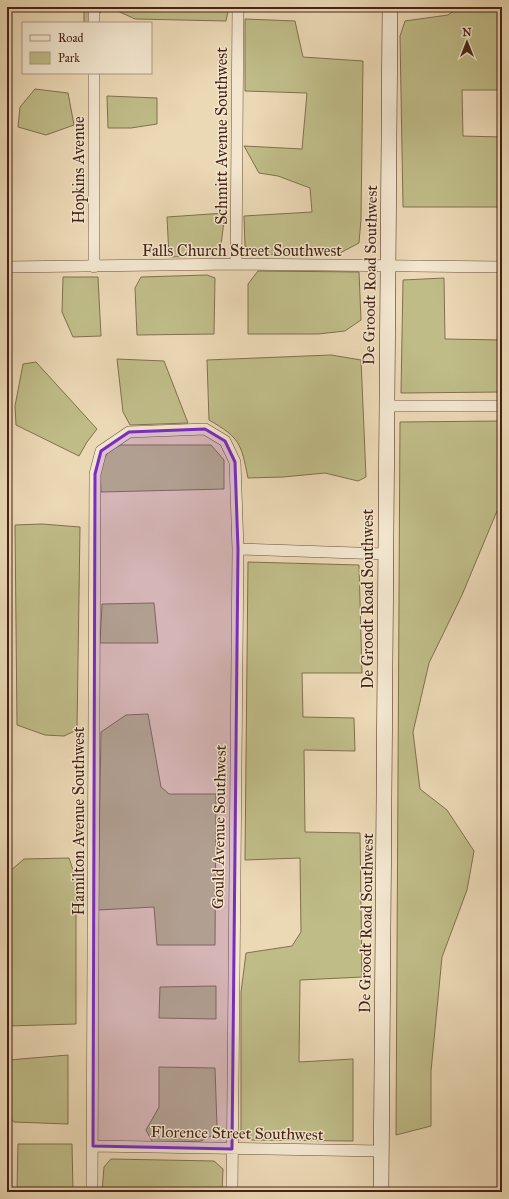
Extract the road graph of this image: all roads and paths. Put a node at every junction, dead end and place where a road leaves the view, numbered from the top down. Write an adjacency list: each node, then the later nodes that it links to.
1 (94, 7): 4 (street)
2 (238, 7): 6 (street, Schmitt Avenue Southwest)
3 (390, 7): 9 (street, De Groodt Road Southwest)
4 (94, 22)
5 (94, 74): 8 (street, Hopkins Avenue)
6 (236, 264): 8 (street, Falls Church Street Southwest); 9 (street, Falls Church Street Southwest)
7 (7, 267): 8 (street, Falls Church Street Southwest)
8 (94, 267)
9 (389, 267): 10 (street, Falls Church Street Southwest); 11 (street, De Groodt Road Southwest)
10 (502, 267)
11 (386, 406): 12 (street); 15 (street, De Groodt Road Southwest)
12 (502, 406)
13 (101, 451): 14 (street, Gould Avenue Southwest); 16 (street, Hamilton Avenue Southwest)
14 (238, 549): 15 (street); 17 (street, Gould Avenue Southwest)
15 (386, 554): 18 (street, De Groodt Road Southwest)
16 (93, 1146): 17 (street, Florence Street Southwest); 19 (street, Hamilton Avenue Southwest)
17 (232, 1149): 18 (street, Florence Street Southwest); 20 (street, Gould Avenue Southwest)
18 (381, 1151): 21 (street, De Groodt Road Southwest)
19 (92, 1192)
20 (232, 1192)
21 (381, 1192)

